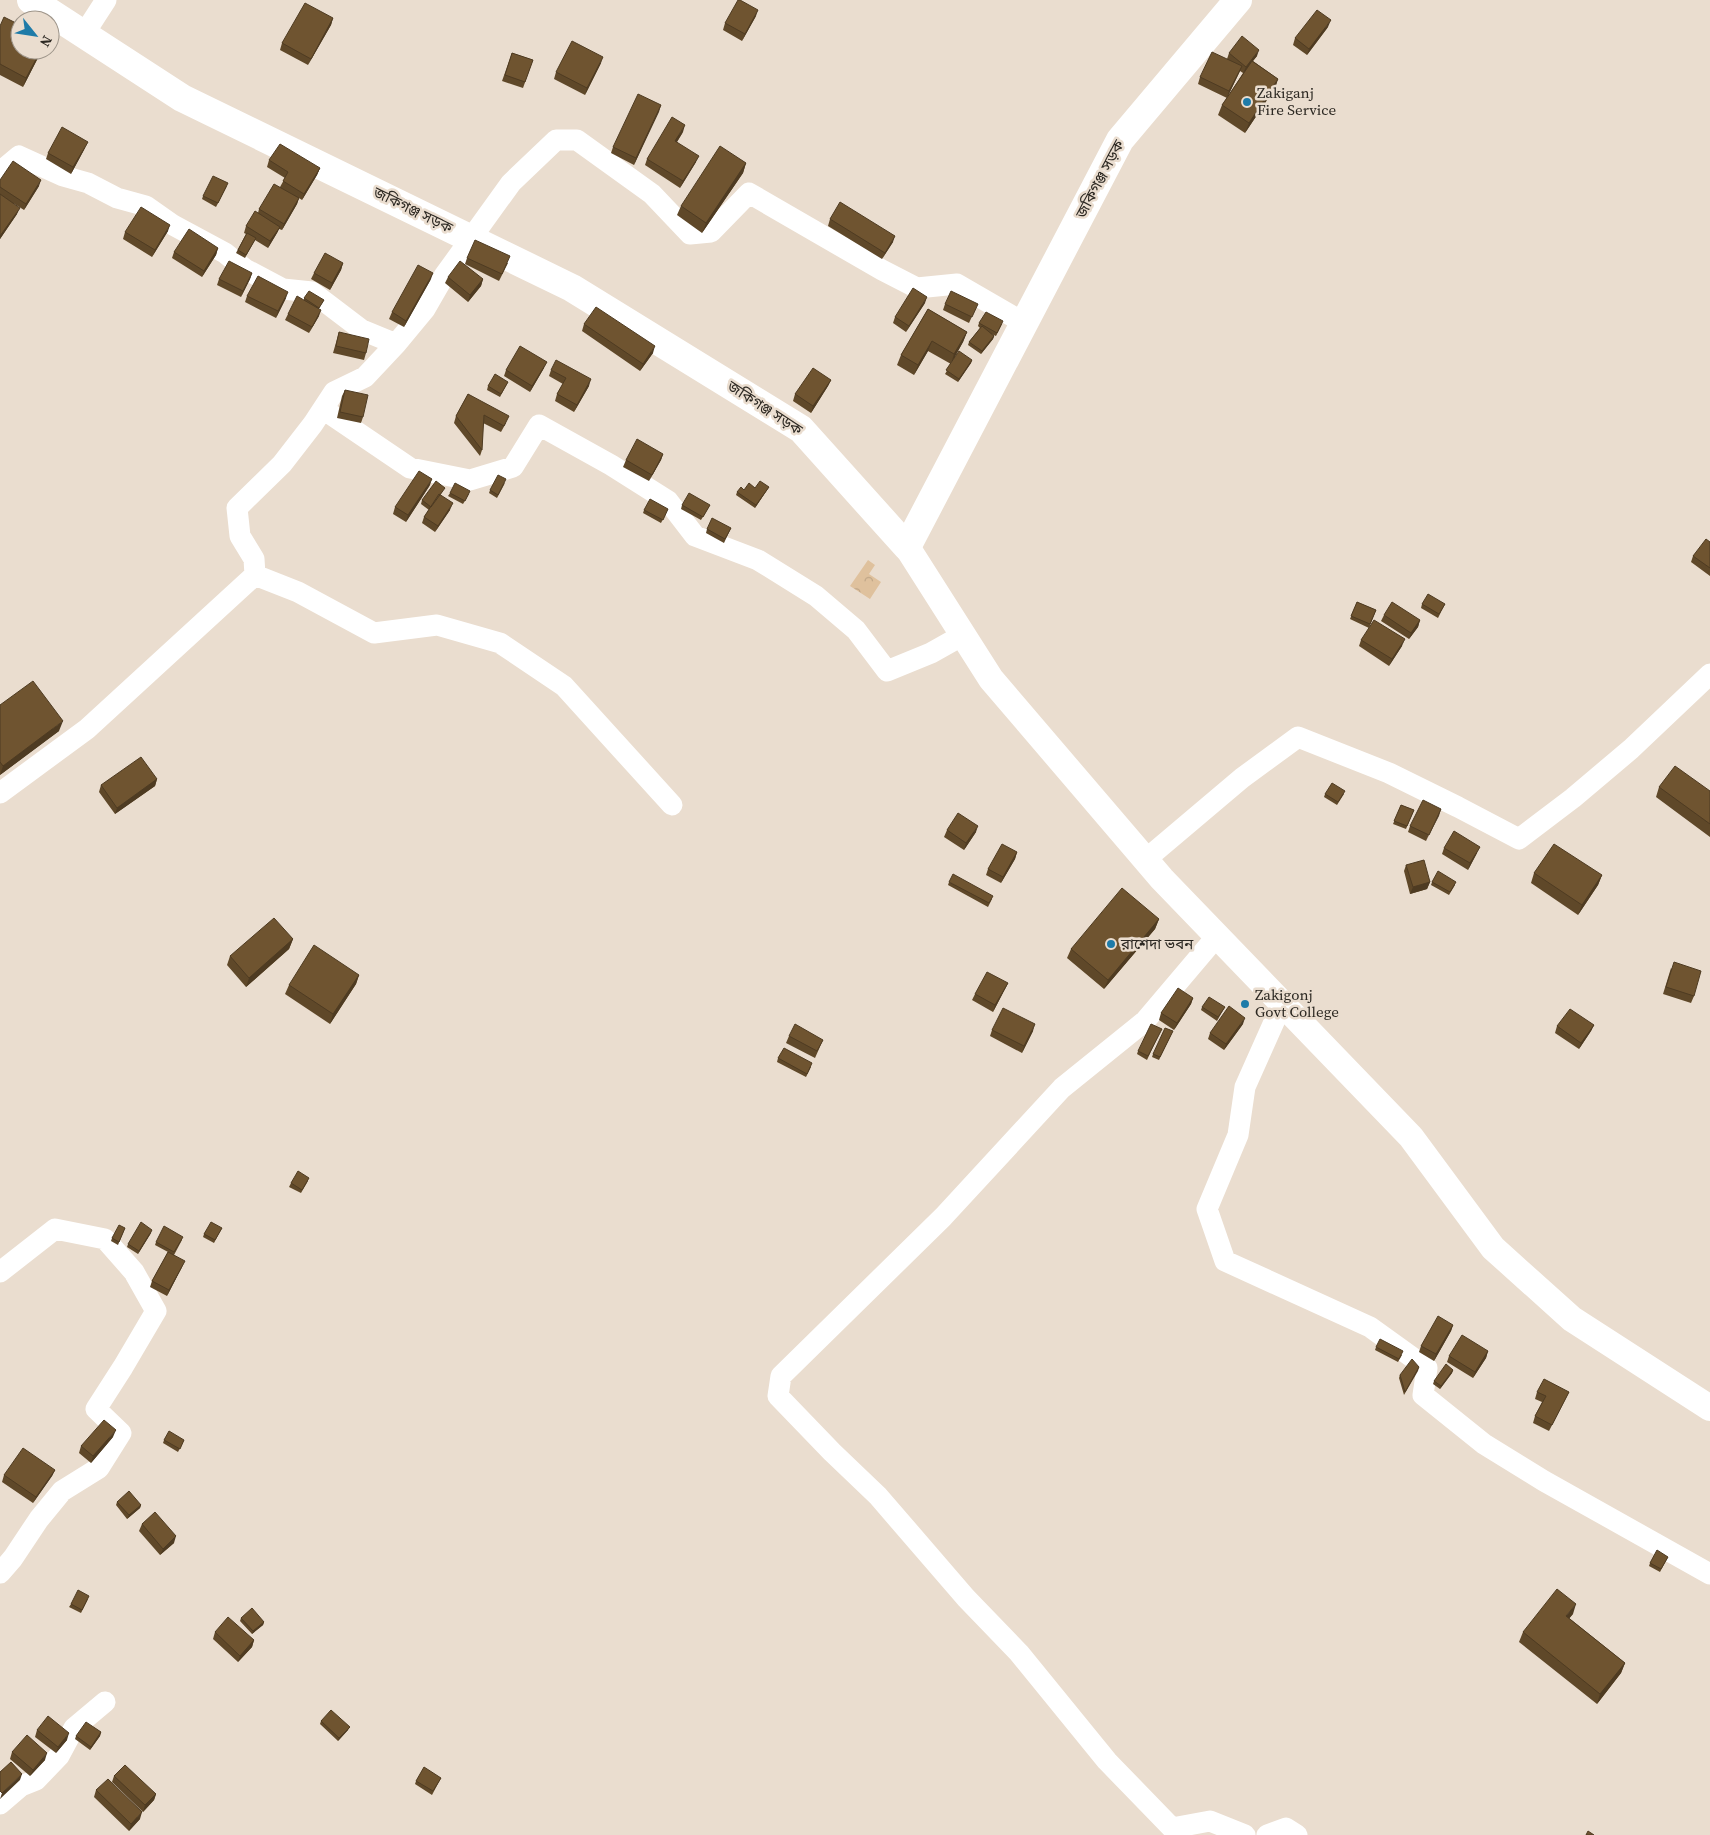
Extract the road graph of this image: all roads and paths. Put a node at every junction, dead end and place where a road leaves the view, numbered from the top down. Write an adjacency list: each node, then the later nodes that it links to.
1 (31, 0): 4 (main road, জকিগঞ্জ সড়ক)
2 (106, 0): 4 (street)
3 (1238, 0): 7 (main road, জকিগঞ্জ সড়ক)
4 (84, 34): 6 (main road, জকিগঞ্জ সড়ক)
5 (0, 172): 8 (street)
6 (471, 239): 7 (street); 8 (street); 10 (main road, জকিগঞ্জ সড়ক)
7 (1024, 323): 10 (main road, জকিগঞ্জ সড়ক)
8 (396, 344): 9 (street)
9 (323, 409): 11 (street); 12 (street)
10 (906, 547): 12 (street)
11 (255, 575): 14 (street); 15 (street)
12 (963, 636): 16 (street)
13 (1710, 674): 16 (street)
14 (0, 793)
15 (672, 806)
16 (1145, 860): 17 (street)
17 (1217, 936): 18 (street); 25 (street)
18 (1282, 1004): 20 (street); 22 (street)
19 (0, 1272): 21 (street)
20 (1710, 1408)
21 (0, 1573)
22 (1710, 1574)
23 (105, 1702): 24 (street)
24 (0, 1804)
25 (1246, 1835)
26 (1266, 1835): 27 (street)
27 (1297, 1835)

